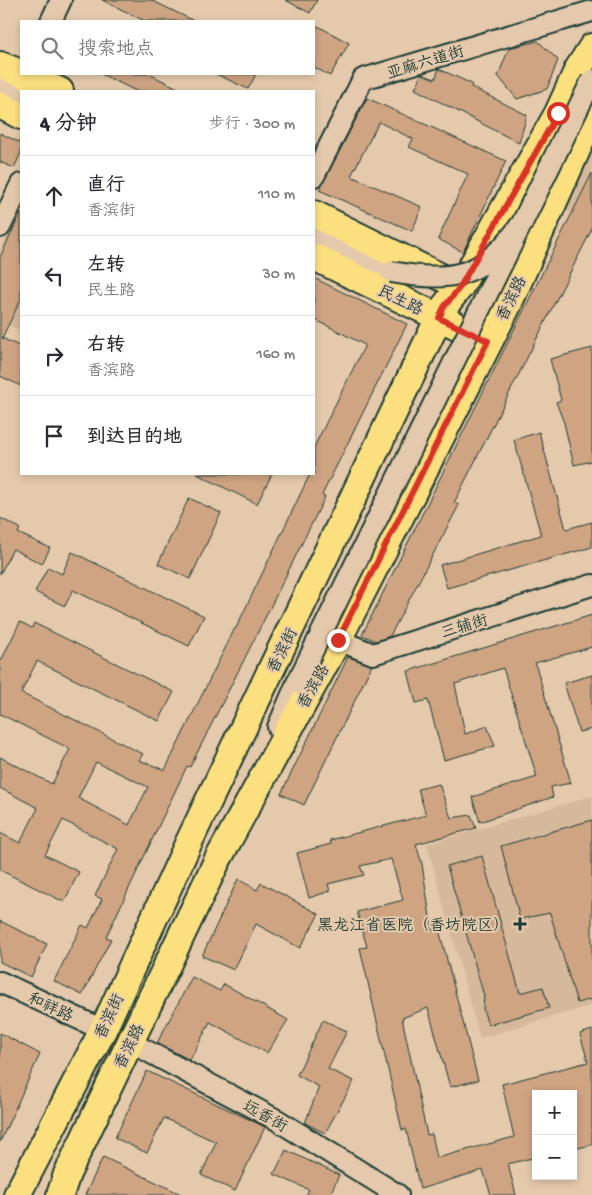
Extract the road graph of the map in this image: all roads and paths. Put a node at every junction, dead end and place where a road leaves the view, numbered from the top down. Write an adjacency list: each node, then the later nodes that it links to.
1 (61, 0): 3 (street)
2 (592, 10): 13 (street, 亚麻六道街)
3 (51, 20)
4 (592, 47): 20 (main road, 香滨街)
5 (0, 65): 6 (main road)
6 (24, 78): 8 (street); 9 (main road)
7 (592, 80): 16 (street, bridge)
8 (0, 82)
9 (57, 90)
10 (0, 105): 11 (main road)
11 (20, 115)
12 (591, 119): 22 (main road, 香滨路)
13 (315, 174)
14 (20, 186): 17 (street)
15 (315, 214): 20 (main road)
16 (522, 224): 18 (street, bridge); 25 (street, bridge)
17 (0, 227)
18 (315, 234)
19 (315, 257): 21 (main road, 民生路)
20 (460, 287): 21 (main road, 香滨街)
21 (439, 318): 22 (main road, 民生路); 27 (main road, 香滨街)
22 (488, 341): 24 (main road, 香滨路)
23 (592, 585): 24 (street, 三辅街)
24 (338, 640): 25 (main road, 香滨路)
25 (217, 861): 28 (main road, 香滨路)
26 (0, 982): 27 (street, 和祥路)
27 (102, 1030): 30 (main road, 香滨街)
28 (130, 1042): 29 (main road, 香滨路); 31 (street, 远香街)
29 (60, 1188)
30 (17, 1195)
31 (398, 1195)

